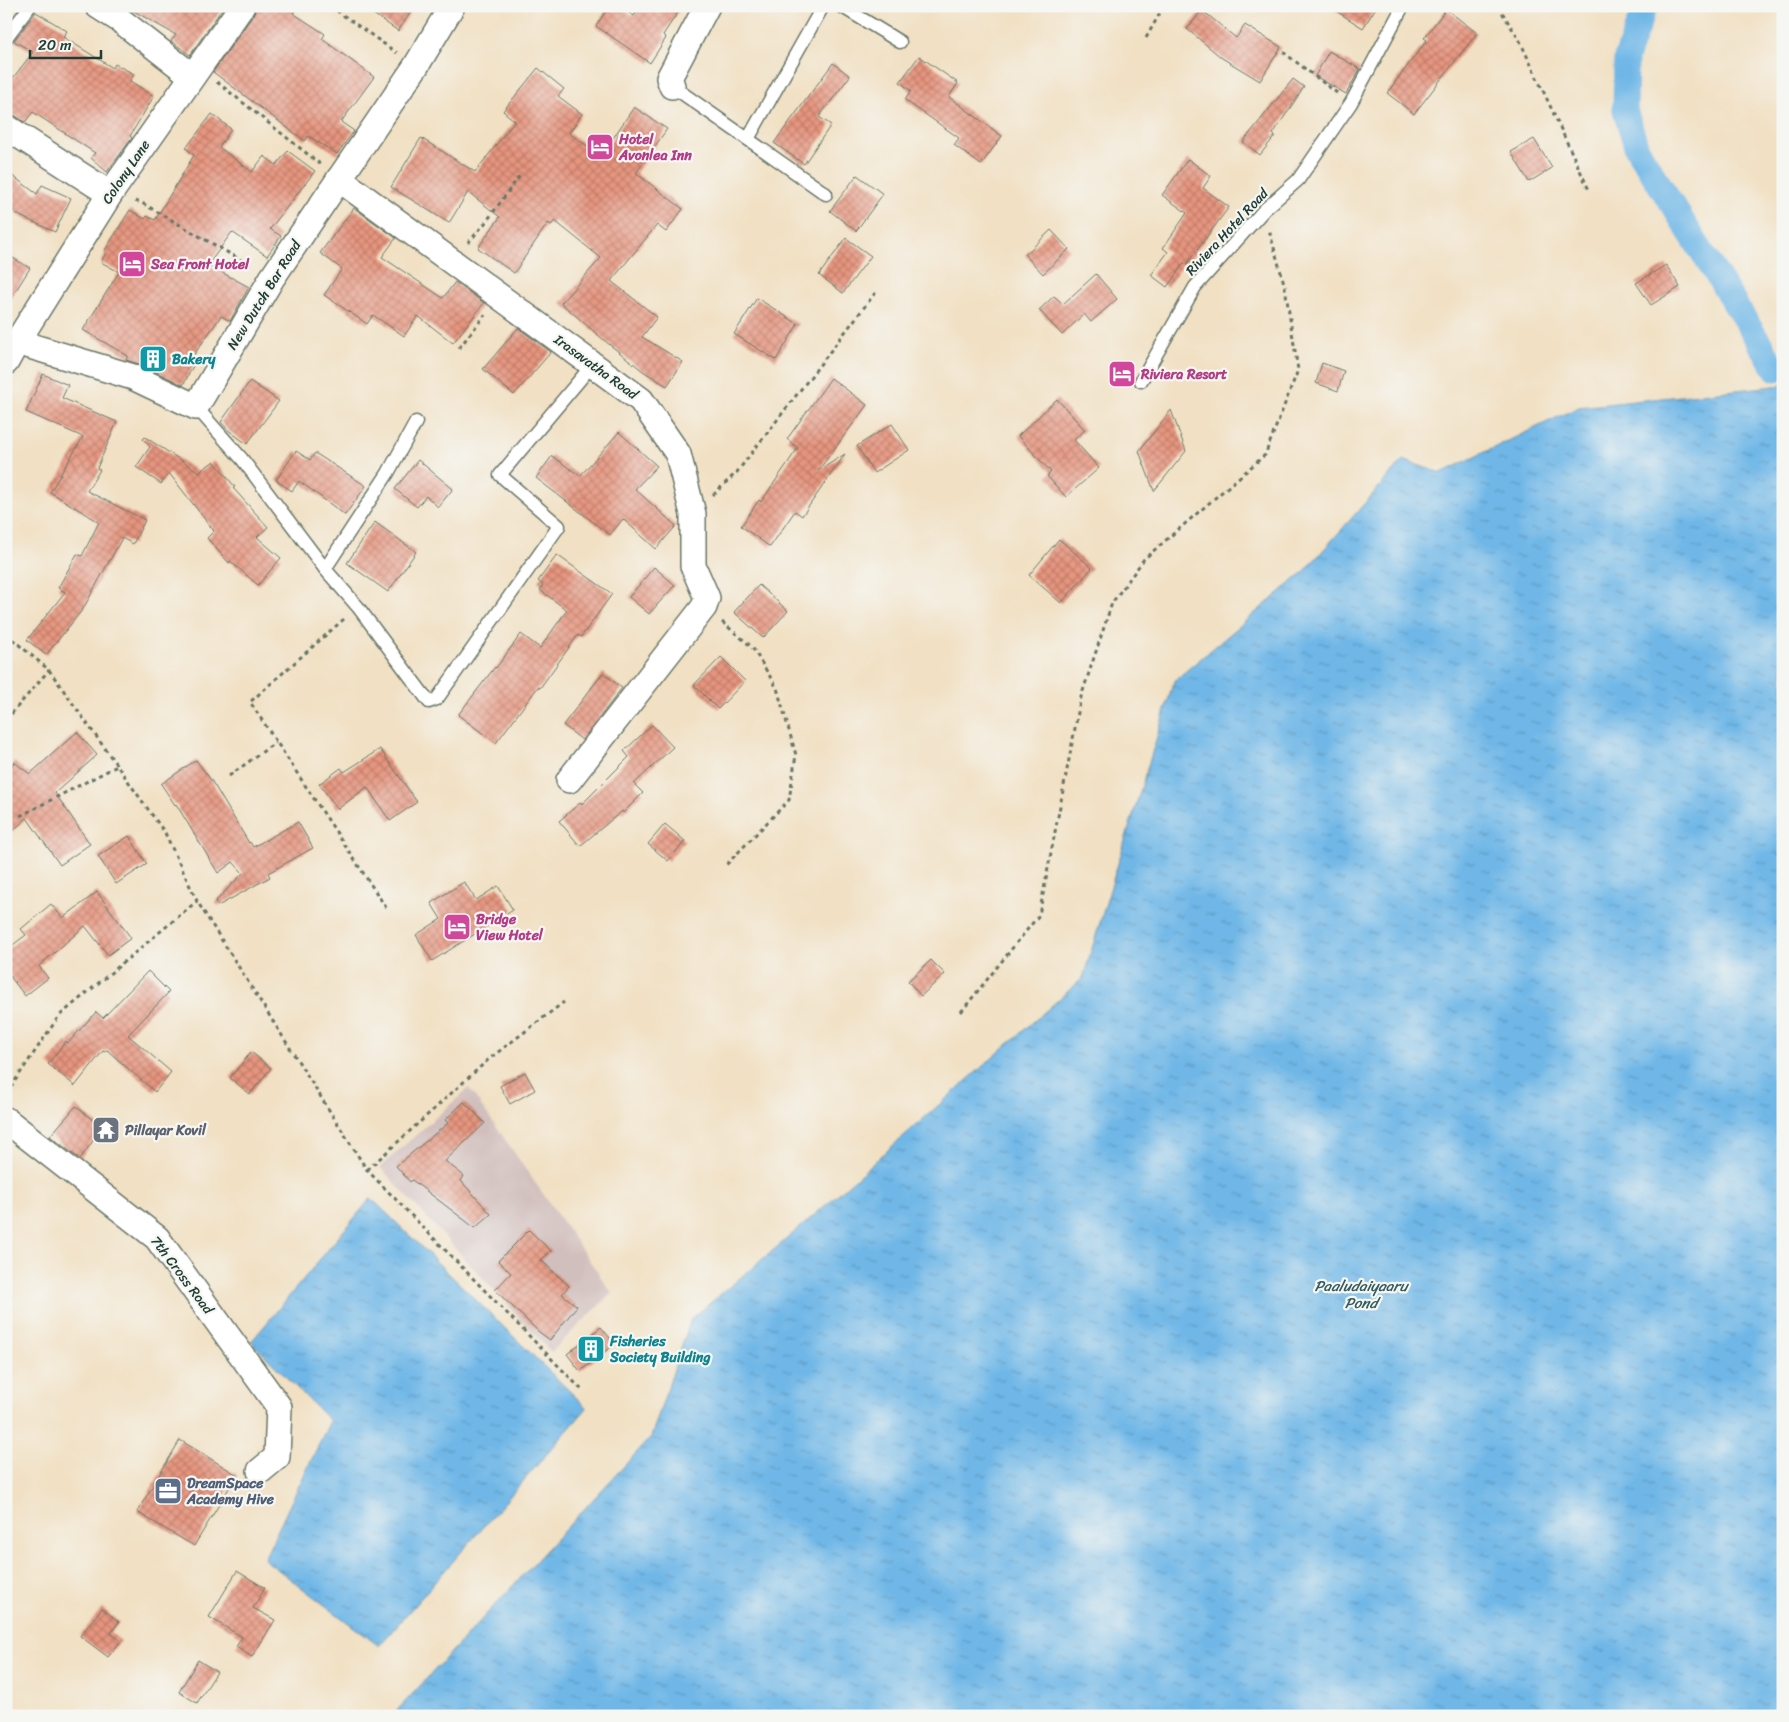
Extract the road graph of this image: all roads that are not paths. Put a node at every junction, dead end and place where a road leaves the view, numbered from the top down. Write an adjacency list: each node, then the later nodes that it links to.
1 (30, 6): 9 (lane)
2 (98, 6): 11 (street)
3 (242, 6): 11 (street, Colony Lane)
4 (452, 6): 15 (street, New Dutch Bar Road)
5 (707, 6): 12 (street)
6 (823, 6): 14 (lane)
7 (841, 6): 10 (lane)
8 (1403, 6): 20 (lane, Riviera Hotel Road)
9 (6, 38)
10 (900, 42)
11 (196, 72): 16 (street, Colony Lane)
12 (672, 86): 14 (lane)
13 (6, 127): 16 (street)
14 (748, 139): 17 (lane)
15 (339, 179): 19 (street, Irasavatha Road); 21 (street, New Dutch Bar Road)
16 (110, 194): 18 (street, Colony Lane)
17 (826, 194)
18 (12, 352): 21 (street)
19 (593, 364): 23 (lane); 24 (street, Irasavatha Road)
20 (1141, 381)
21 (196, 407): 23 (lane)
22 (416, 422): 23 (lane)
23 (325, 569)
24 (569, 780)
25 (6, 1120): 26 (street, 7th Cross Road)
26 (260, 1471)

